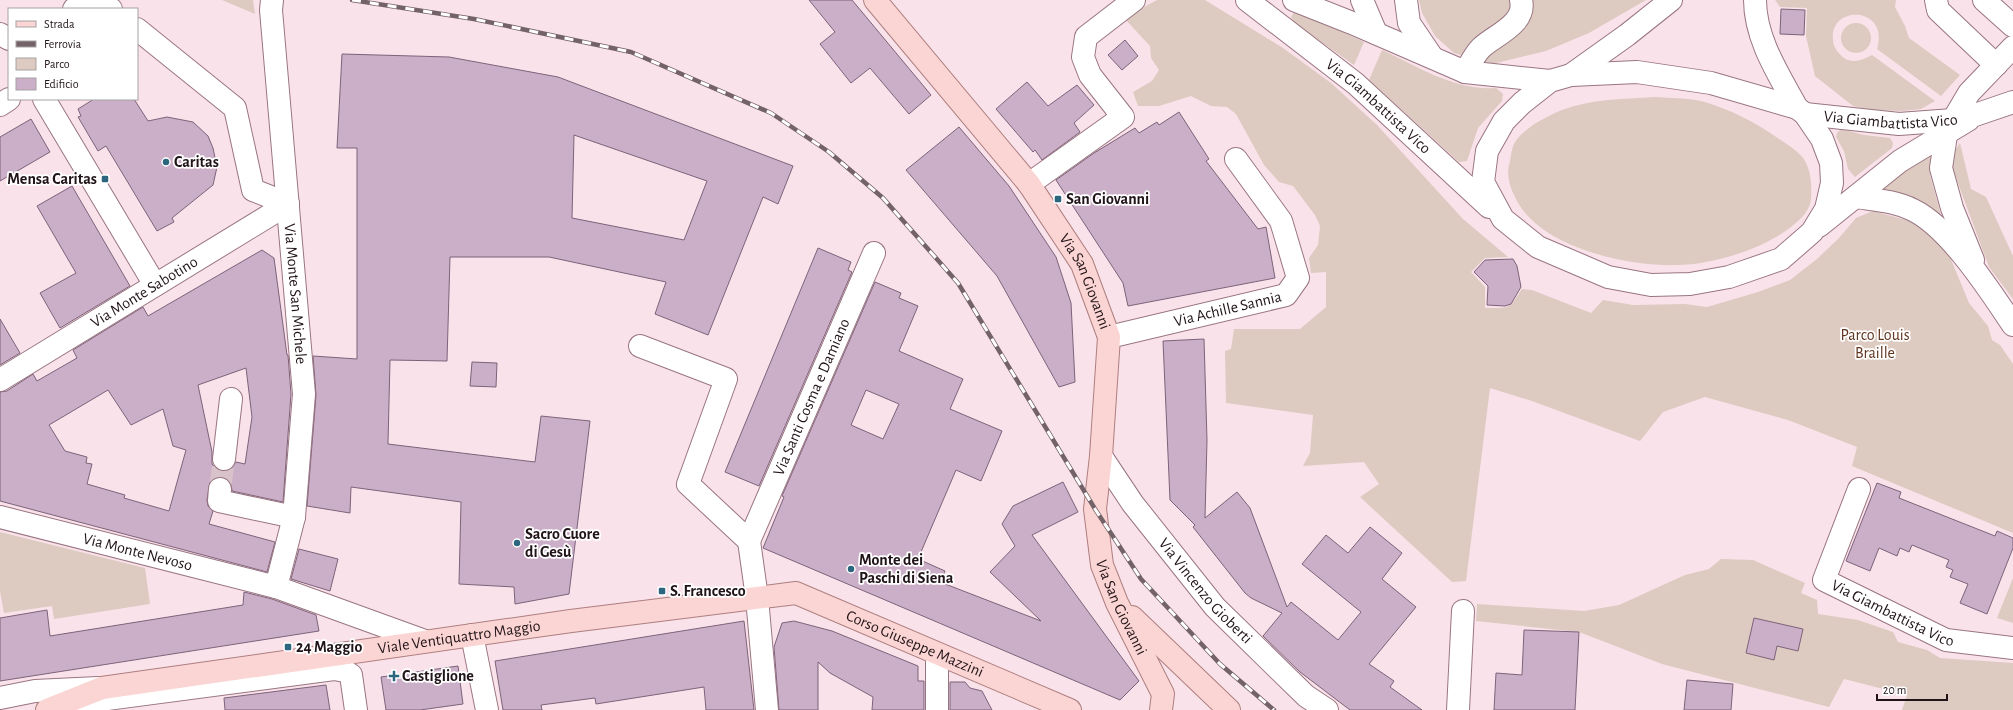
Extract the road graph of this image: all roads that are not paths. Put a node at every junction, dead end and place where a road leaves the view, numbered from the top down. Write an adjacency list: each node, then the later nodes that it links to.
1 (92, 0): 16 (street)
2 (99, 0): 17 (street)
3 (272, 0): 35 (street, Via Monte San Michele)
4 (875, 0): 33 (main road, Via San Giovanni)
5 (1134, 0): 33 (street)
6 (1247, 0): 36 (street, Via Giambattista Vico)
7 (1294, 0): 18 (street)
8 (1340, 0): 18 (street)
9 (1362, 0): 21 (street)
10 (1406, 0): 23 (street)
11 (1521, 0): 25 (street)
12 (1671, 0): 26 (street)
13 (1754, 0): 30 (street)
14 (1936, 0): 24 (street)
15 (1984, 0): 19 (street)
16 (76, 8)
17 (110, 8)
18 (1352, 22): 21 (street)
19 (2013, 26)
20 (138, 30): 35 (street)
21 (1376, 33): 23 (street)
22 (2013, 47): 24 (street)
23 (1432, 57): 25 (street)
24 (1996, 65): 31 (street)
25 (1465, 72): 27 (street)
26 (1571, 75): 27 (street); 30 (street, Via Giambattista Vico)
27 (1550, 81): 36 (street)
28 (45, 100): 40 (street)
29 (2013, 102): 31 (street, Via Giambattista Vico)
30 (1801, 111): 31 (street, Via Giambattista Vico); 37 (street)
31 (1950, 127): 34 (street, Via Giambattista Vico); 39 (street, Via Giambattista Vico)
32 (1236, 159): 42 (street, Via Achille Sannia)
33 (1029, 184): 42 (main road, Via San Giovanni)
34 (1856, 197): 37 (street, Via Giambattista Vico); 39 (street, Via Giambattista Vico)
35 (288, 204): 40 (street, Via Monte Sabotino); 51 (street, Via Monte San Michele)
36 (1504, 220): 37 (street, Via Giambattista Vico)
37 (1812, 232)
38 (874, 253): 52 (street, Via Santi Cosma e Damiano)
39 (1980, 276): 41 (street, Via Giambattista Vico)
40 (155, 285): 44 (street, Via Monte Sabotino)
41 (2013, 325)
42 (1109, 337): 46 (main road, Via San Giovanni)
43 (640, 346): 52 (street)
44 (0, 380)
45 (232, 399): 47 (street)
46 (1101, 456): 55 (main road, Via San Giovanni); 72 (street, Via Vincenzo Gioberti)
47 (224, 459)
48 (220, 489): 51 (street)
49 (1859, 489): 59 (street, Via Giambattista Vico)
50 (0, 517): 53 (street, Via Monte Nevoso)
51 (294, 517): 53 (street, Via Monte San Michele)
52 (749, 541): 54 (street)
53 (276, 587): 58 (street, Via Monte Nevoso)
54 (757, 598): 57 (main road, Viale Ventiquattro Maggio); 60 (main road, Corso Giuseppe Mazzini); 67 (street)
55 (1117, 603): 70 (main road, Via San Giovanni); 71 (main road)
56 (1463, 611): 73 (street)
57 (472, 635): 58 (main road, Viale Ventiquattro Maggio); 66 (street)
58 (425, 641): 61 (main road, Viale Ventiquattro Maggio); 63 (street)
59 (2013, 648)
60 (937, 655): 68 (street); 69 (main road, Corso Giuseppe Mazzini)
61 (102, 688): 62 (street); 64 (main road, Viale Ventiquattro Maggio)
62 (0, 698)
63 (355, 701): 65 (street)
64 (46, 710)
65 (81, 710)
66 (487, 710)
67 (767, 710)
68 (938, 710)
69 (1070, 710)
70 (1161, 710)
71 (1229, 710)
72 (1326, 710)
73 (1458, 710)

